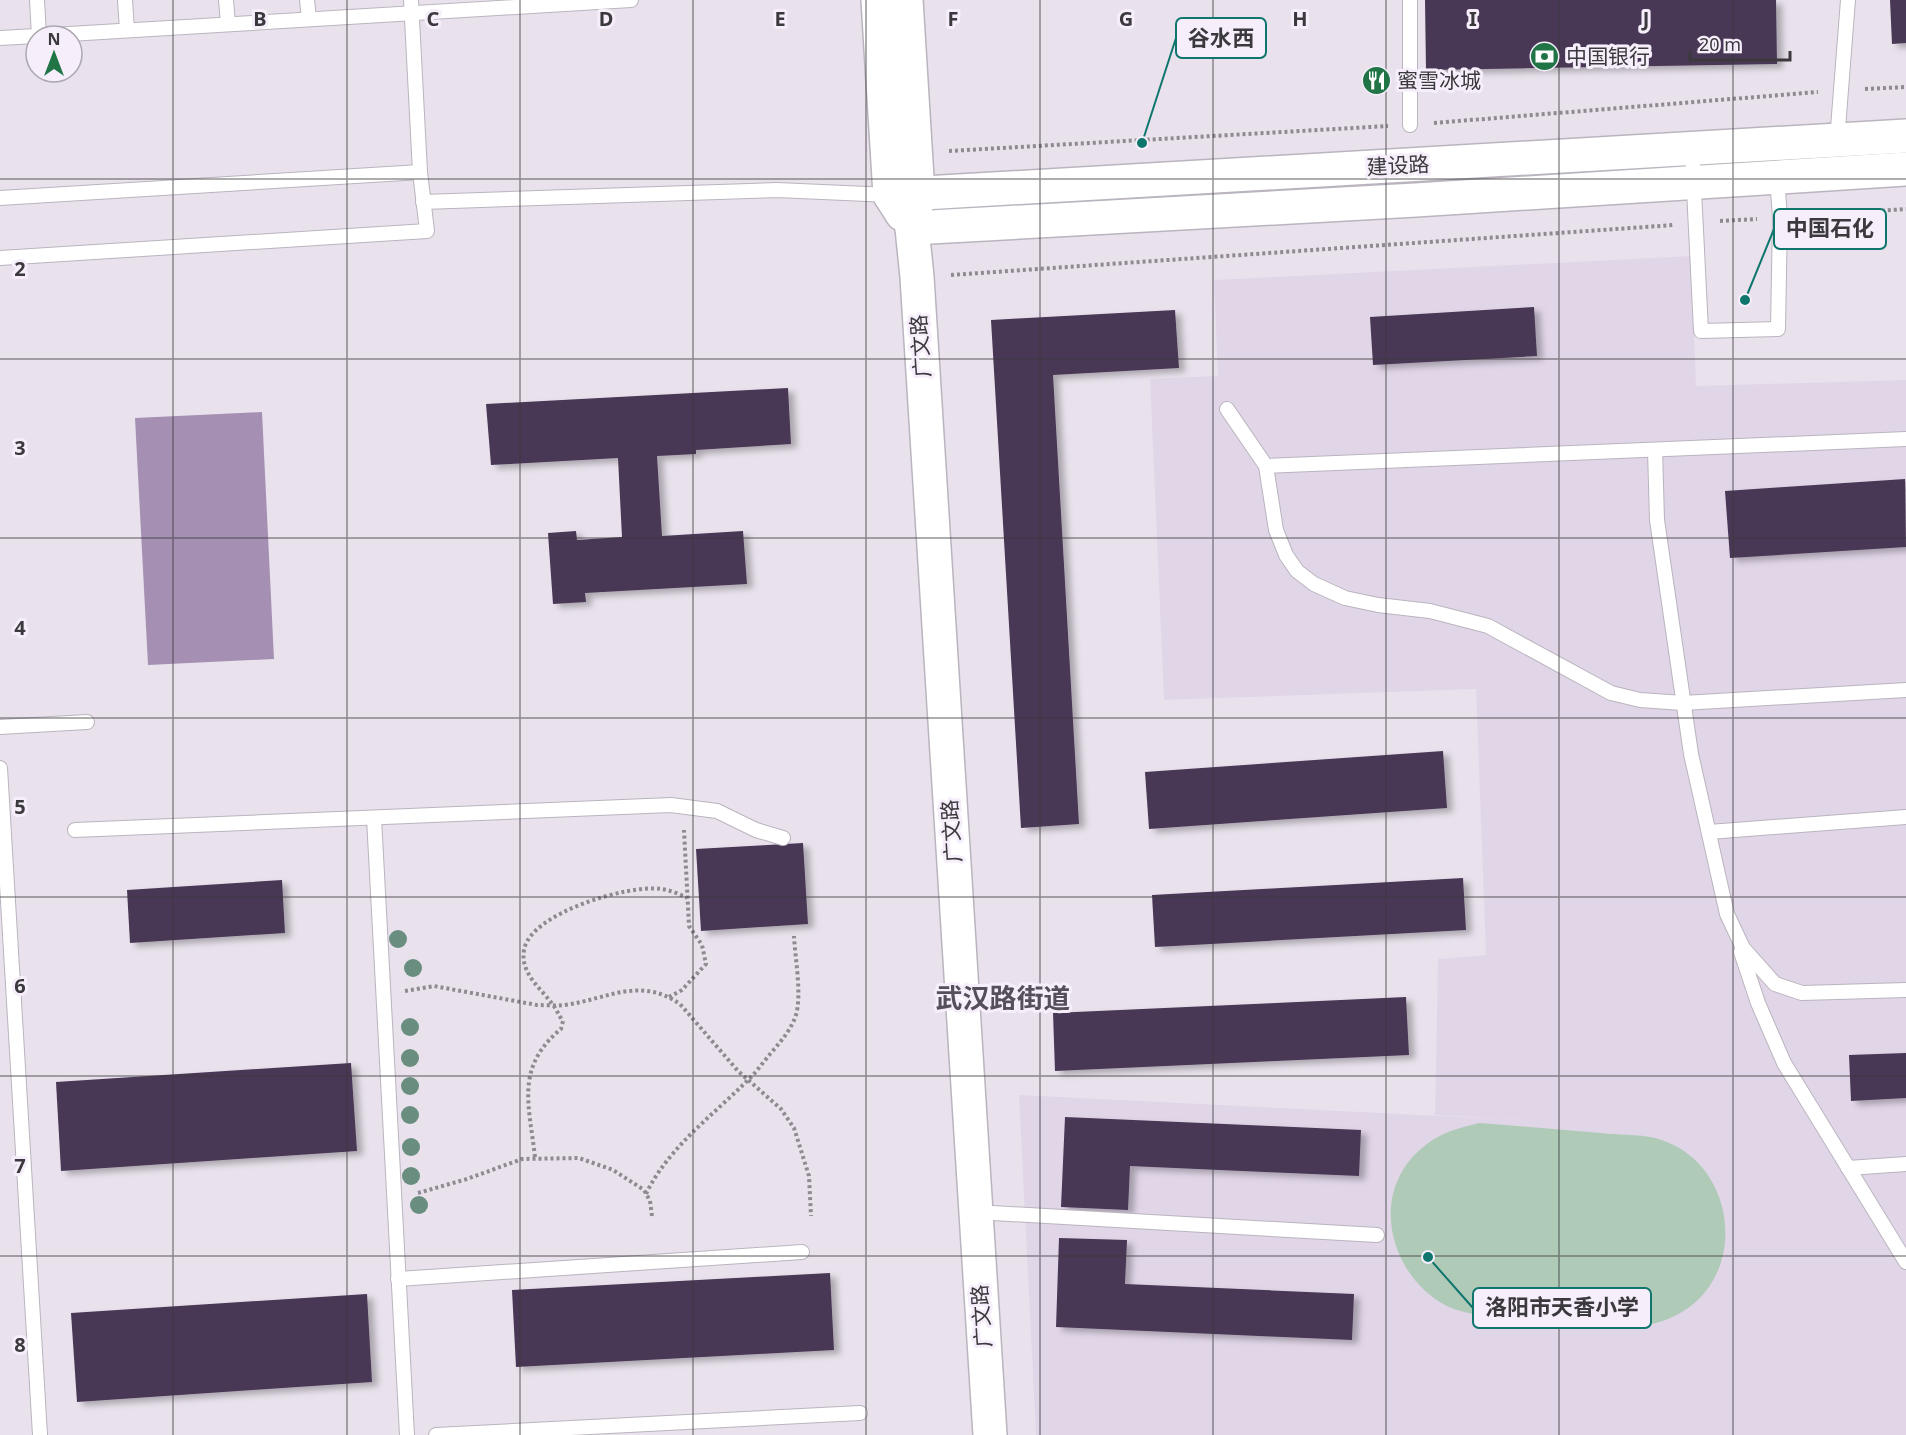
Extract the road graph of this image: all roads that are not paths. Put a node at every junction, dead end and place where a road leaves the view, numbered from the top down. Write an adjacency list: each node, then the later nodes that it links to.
1 (37, 0): 12 (lane)
2 (125, 0): 14 (lane)
3 (226, 0): 13 (lane)
4 (308, 0): 11 (lane)
5 (631, 0): 10 (lane)
6 (878, 0): 26 (street, 广文路)
7 (906, 0): 26 (street, 广文路)
8 (1410, 0): 18 (lane)
9 (1848, 0): 20 (lane)
10 (411, 7): 11 (lane); 24 (lane)
11 (309, 19): 13 (lane)
12 (37, 24)
13 (228, 24): 14 (lane)
14 (127, 30): 15 (lane)
15 (84, 33)
16 (24, 37): 17 (lane)
17 (0, 38)
18 (1410, 125)
19 (1906, 136): 20 (street, 建设路)
20 (1837, 141): 22 (street, 建设路)
21 (1692, 149): 22 (street, 建设路); 25 (lane); 26 (street, 建设路)
22 (1776, 161): 23 (street, 建设路); 25 (street, 建设路); 25 (lane)
23 (1906, 169)
24 (420, 172): 27 (lane); 28 (lane)
25 (1693, 183): 29 (street, 建设路)
26 (904, 195): 28 (lane); 29 (street, 广文路)
27 (0, 198)
28 (423, 201): 30 (lane)
29 (912, 228): 50 (street, 广文路)
30 (0, 258)
31 (1227, 409): 34 (lane)
32 (1906, 439): 33 (lane)
33 (1655, 450): 34 (lane); 36 (lane)
34 (1266, 466): 36 (lane)
35 (1906, 690): 36 (lane)
36 (1683, 703): 43 (lane)
37 (87, 722): 38 (lane)
38 (0, 727)
39 (0, 768): 46 (lane)
40 (1906, 817): 43 (lane)
41 (374, 818): 42 (lane); 44 (lane); 54 (lane)
42 (75, 830)
43 (1709, 832): 45 (lane)
44 (783, 838)
45 (1727, 914): 47 (lane); 49 (lane)
46 (5, 943): 57 (lane)
47 (1906, 990)
48 (1906, 1164): 49 (lane)
49 (1848, 1168): 53 (lane)
50 (975, 1212): 51 (lane); 60 (street, 广文路)
51 (1377, 1235)
52 (802, 1252): 54 (lane)
53 (1906, 1262)
54 (399, 1279): 58 (lane)
55 (860, 1413): 56 (lane)
56 (539, 1432): 59 (lane)
57 (40, 1435)
58 (407, 1435)
59 (436, 1435)
60 (990, 1435)

